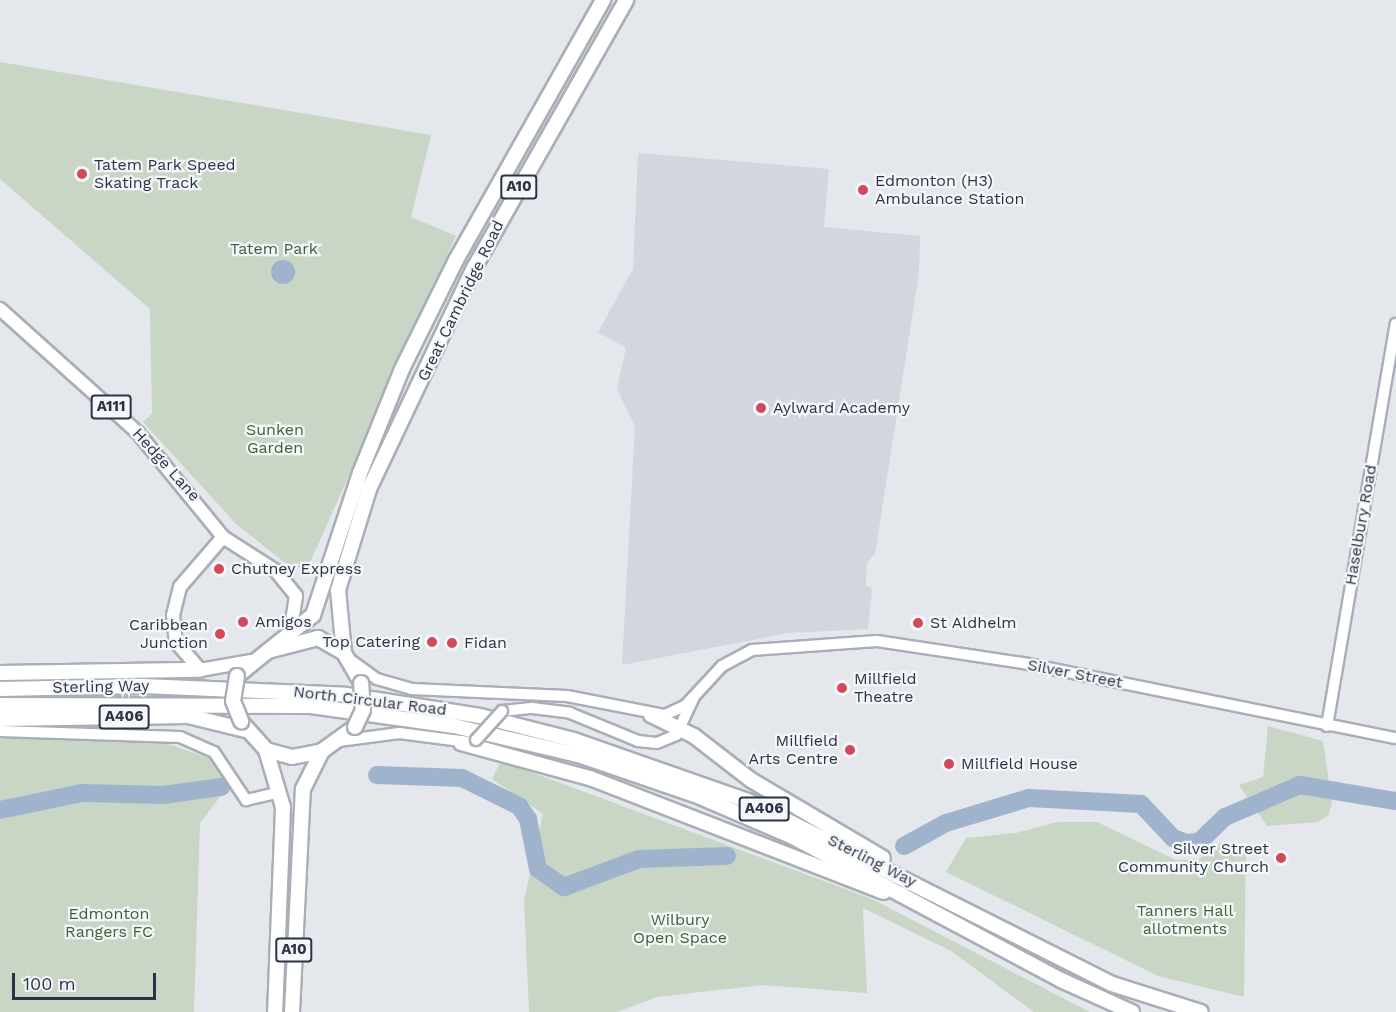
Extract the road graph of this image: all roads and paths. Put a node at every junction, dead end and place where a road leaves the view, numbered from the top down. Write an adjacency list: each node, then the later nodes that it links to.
1 (603, 0): 6 (highway, Great Cambridge Road / A10)
2 (626, 0): 8 (highway, Great Cambridge Road / A10)
3 (0, 309): 5 (main road, Hedge Lane / A111)
4 (1396, 324): 19 (street, Haselbury Road)
5 (223, 537): 6 (main road, Hedge Lane / A111); 10 (main road)
6 (290, 634): 7 (highway, A10)
7 (268, 651): 8 (highway); 9 (highway)
8 (347, 656): 16 (street); 24 (highway, bridge)
9 (251, 661): 10 (main road); 18 (highway, bridge)
10 (200, 670): 11 (highway)
11 (0, 673)
12 (0, 689): 13 (highway, Sterling Way / A406)
13 (200, 695): 15 (highway, Sterling Way / A406); 21 (highway, North Circular Road / A406); 27 (highway, North Circular Road / A406)
14 (694, 697): 16 (street); 19 (street, Silver Street); 20 (street)
15 (0, 705)
16 (651, 715): 20 (highway, A406)
17 (0, 720): 18 (highway, A406)
18 (244, 726): 28 (highway)
19 (1327, 726): 23 (street, Silver Street)
20 (681, 728): 26 (street, bridge); 32 (highway, A406)
21 (536, 730): 32 (highway, Sterling Way / A406)
22 (0, 731): 30 (street)
23 (1396, 738)
24 (339, 741): 25 (street); 29 (highway)
25 (461, 744): 26 (highway)
26 (481, 744): 31 (highway)
27 (530, 744): 31 (highway, Sterling Way / A406)
28 (266, 750): 29 (highway); 30 (highway, A10)
29 (322, 751): 34 (highway, A10)
30 (280, 792): 33 (highway, A10)
31 (942, 914): 35 (highway, Sterling Way / A406)
32 (980, 917): 36 (highway, Sterling Way / A406)
33 (275, 1012)
34 (292, 1012)
35 (1132, 1012)
36 (1201, 1012)

